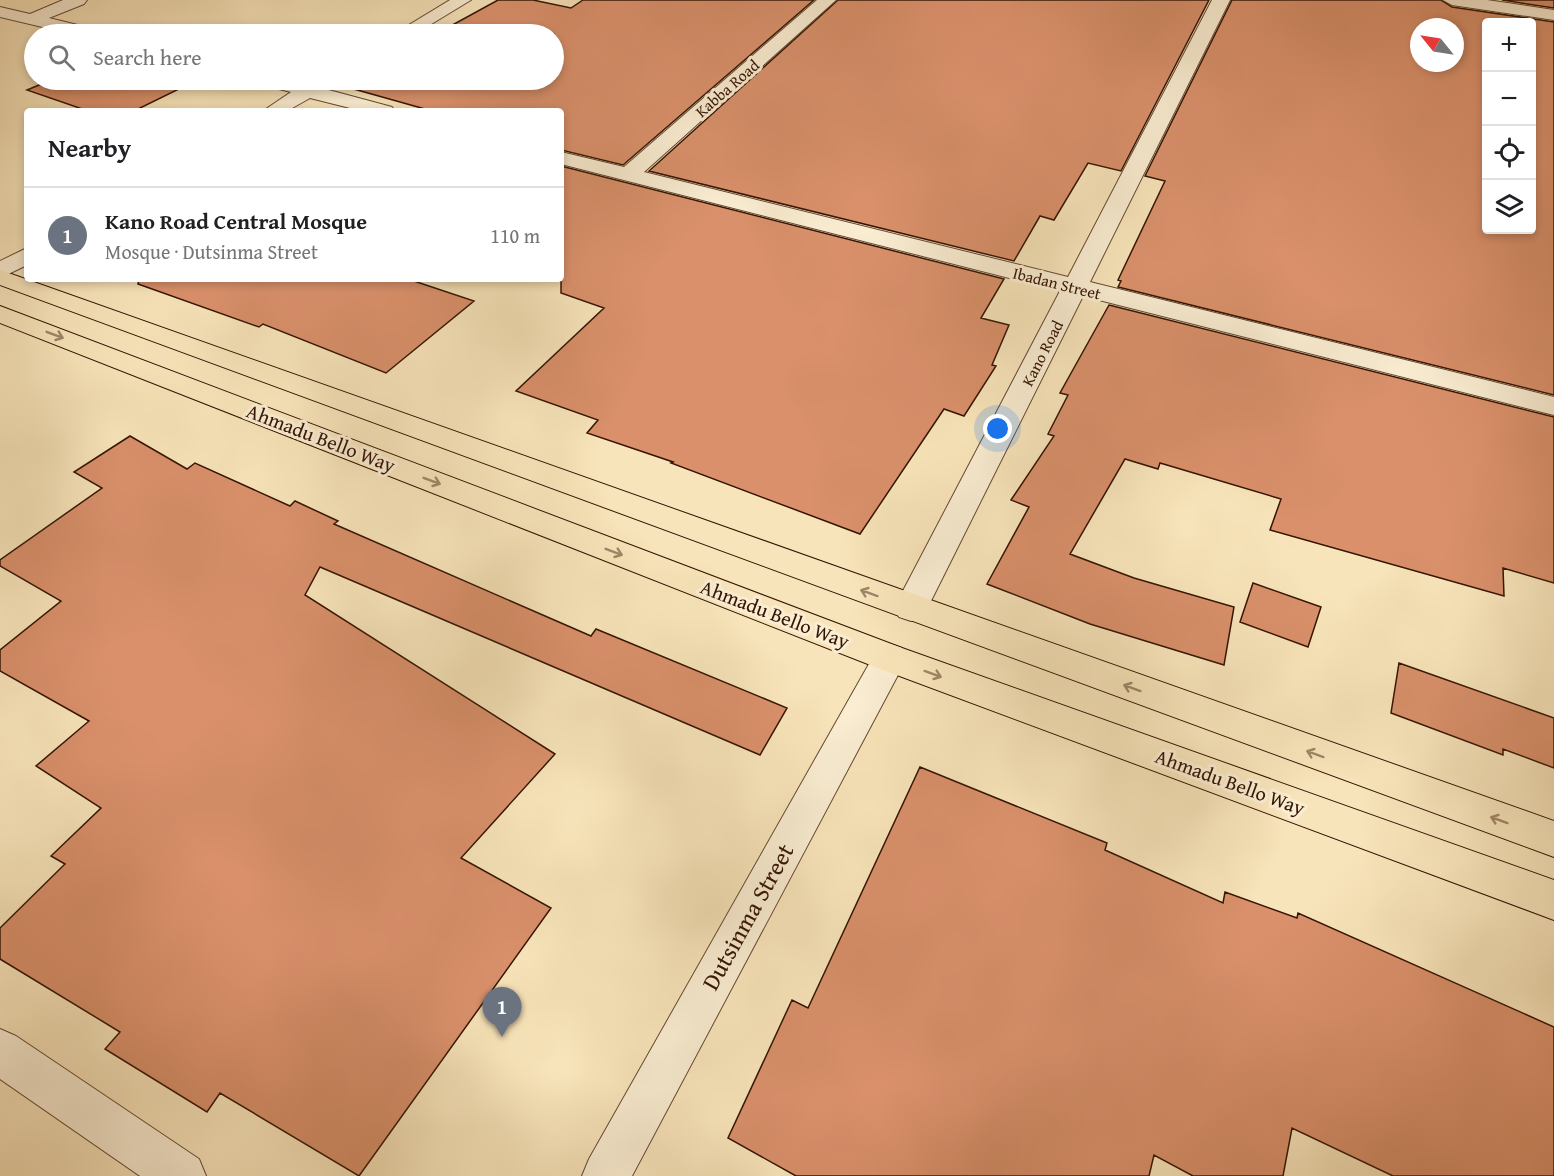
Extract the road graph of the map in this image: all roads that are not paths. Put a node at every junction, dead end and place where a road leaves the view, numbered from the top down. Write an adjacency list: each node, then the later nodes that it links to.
1 (78, 0): 8 (street)
2 (462, 0): 10 (street)
3 (827, 0): 15 (street, Kabba Road)
4 (1221, 0): 19 (street, Kano Road)
5 (1452, 0): 7 (street)
6 (0, 12): 8 (street)
7 (1554, 15)
8 (33, 19): 9 (street)
9 (53, 24)
10 (420, 24)
11 (308, 90): 12 (street); 13 (street)
12 (278, 108)
13 (374, 108)
14 (564, 159): 15 (street, Ibadan Street)
15 (627, 176): 19 (street, Ibadan Street)
16 (24, 257): 17 (street)
17 (0, 271)
18 (0, 278): 22 (main road, Ahmadu Bello Way, one-way to 18)
19 (1076, 287): 21 (street, Ibadan Street); 22 (street, Kano Road)
20 (0, 314): 23 (main road, Ahmadu Bello Way, one-way to 23)
21 (1554, 406)
22 (911, 608): 24 (main road, Ahmadu Bello Way, one-way to 22)
23 (890, 658): 25 (main road, Ahmadu Bello Way, one-way to 25); 28 (street, Dutsinma Street)
24 (1554, 839)
25 (1554, 900)
26 (0, 1052): 27 (street)
27 (182, 1176)
28 (606, 1176)

